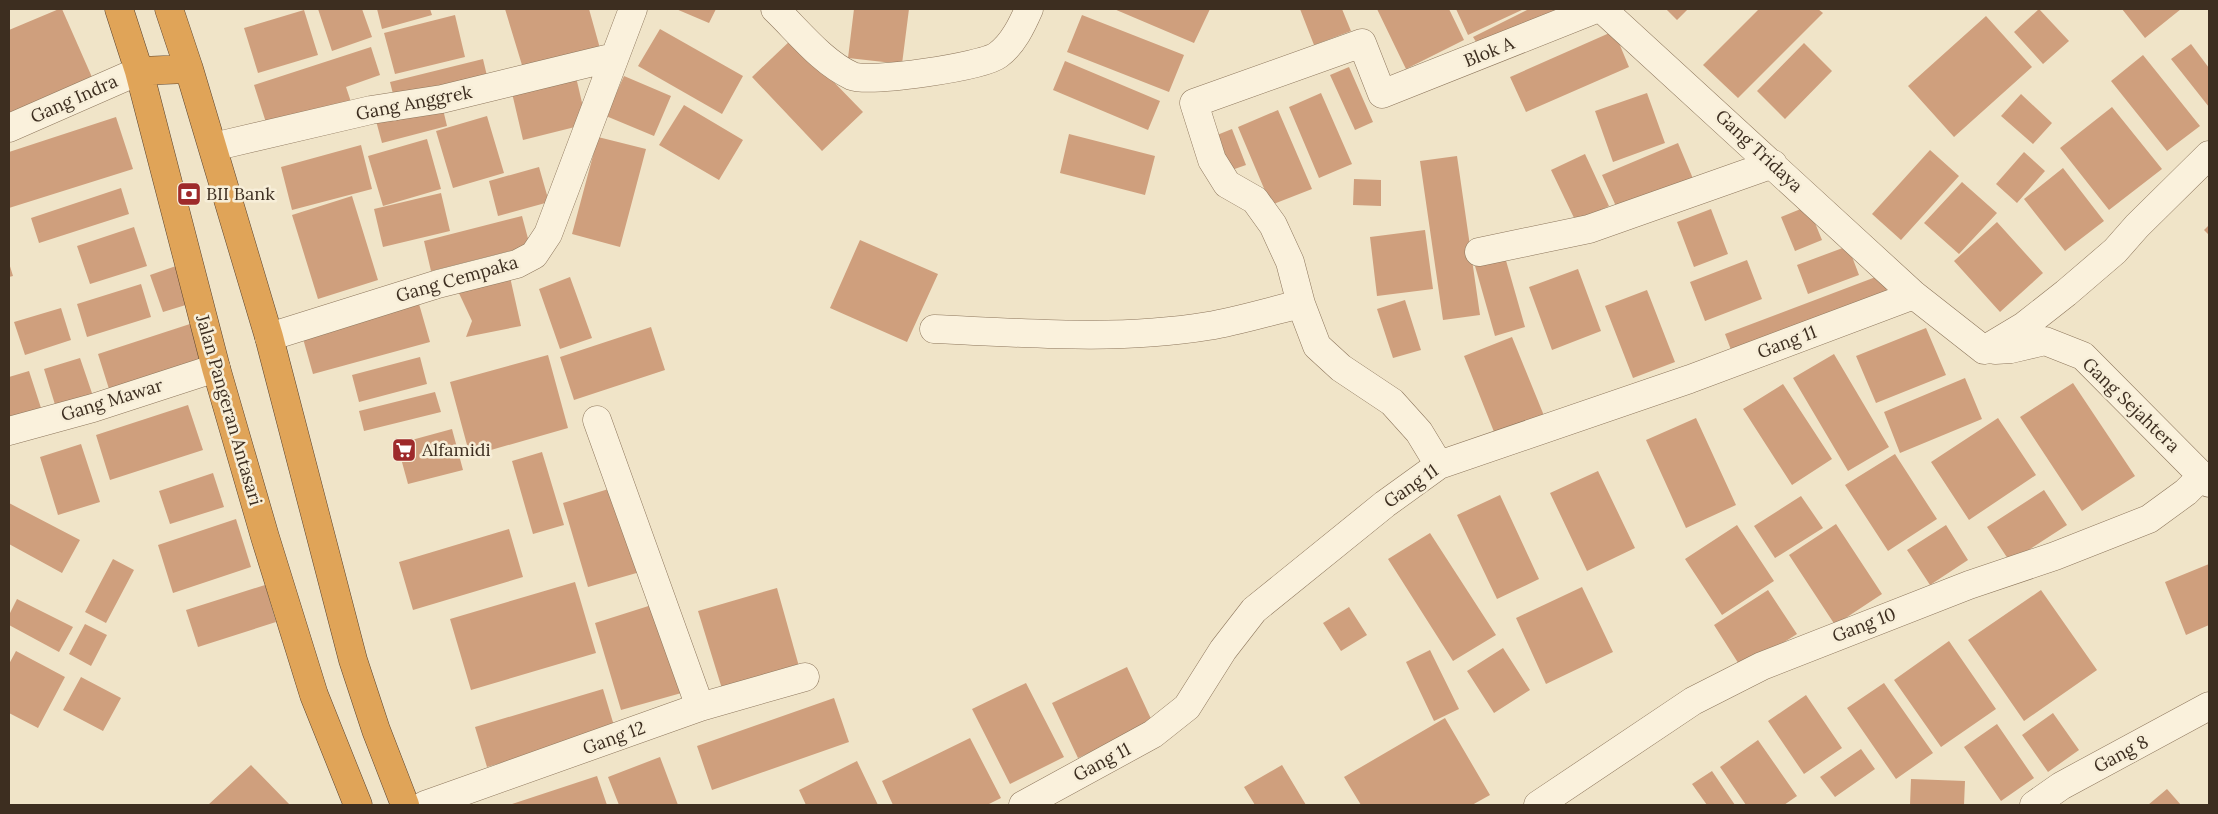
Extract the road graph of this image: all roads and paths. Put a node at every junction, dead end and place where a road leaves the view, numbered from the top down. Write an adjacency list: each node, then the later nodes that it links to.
1 (119, 9): 10 (highway, Jalan Pangeran Antasari)
2 (169, 9): 9 (highway)
3 (633, 9): 8 (street, Gang Cempaka)
4 (775, 9): 5 (street)
5 (1030, 9)
6 (1596, 9): 17 (street, Blok A)
7 (1602, 9): 14 (street, Gang Tridaya)
8 (614, 57): 12 (street, Gang Anggrek); 19 (street, Gang Cempaka)
9 (189, 69): 10 (highway); 12 (highway)
10 (138, 71): 11 (street, Gang Indra); 21 (highway, Jalan Pangeran Antasari)
11 (9, 128)
12 (213, 147): 19 (highway)
13 (2209, 155): 20 (street)
14 (1772, 164): 15 (street); 16 (street, Gang Tridaya)
15 (1479, 252)
16 (1914, 295): 20 (street, Gang Tridaya); 24 (street, Gang 11)
17 (1301, 304): 18 (street); 24 (street)
18 (934, 329)
19 (268, 336): 30 (highway)
20 (1984, 350): 25 (street, Gang Sejahtera)
21 (216, 368): 23 (street, Gang Mawar); 29 (highway, Jalan Pangeran Antasari)
22 (597, 420): 28 (street)
23 (9, 431)
24 (1439, 465): 32 (street, Gang 11)
25 (2206, 479): 33 (street, Gang 10)
26 (805, 677): 28 (street, Gang 12)
27 (2209, 706): 34 (street, Gang 8)
28 (700, 707): 31 (street, Gang 12)
29 (358, 805)
30 (405, 805)
31 (425, 805)
32 (1023, 805)
33 (1538, 805)
34 (2034, 805)

